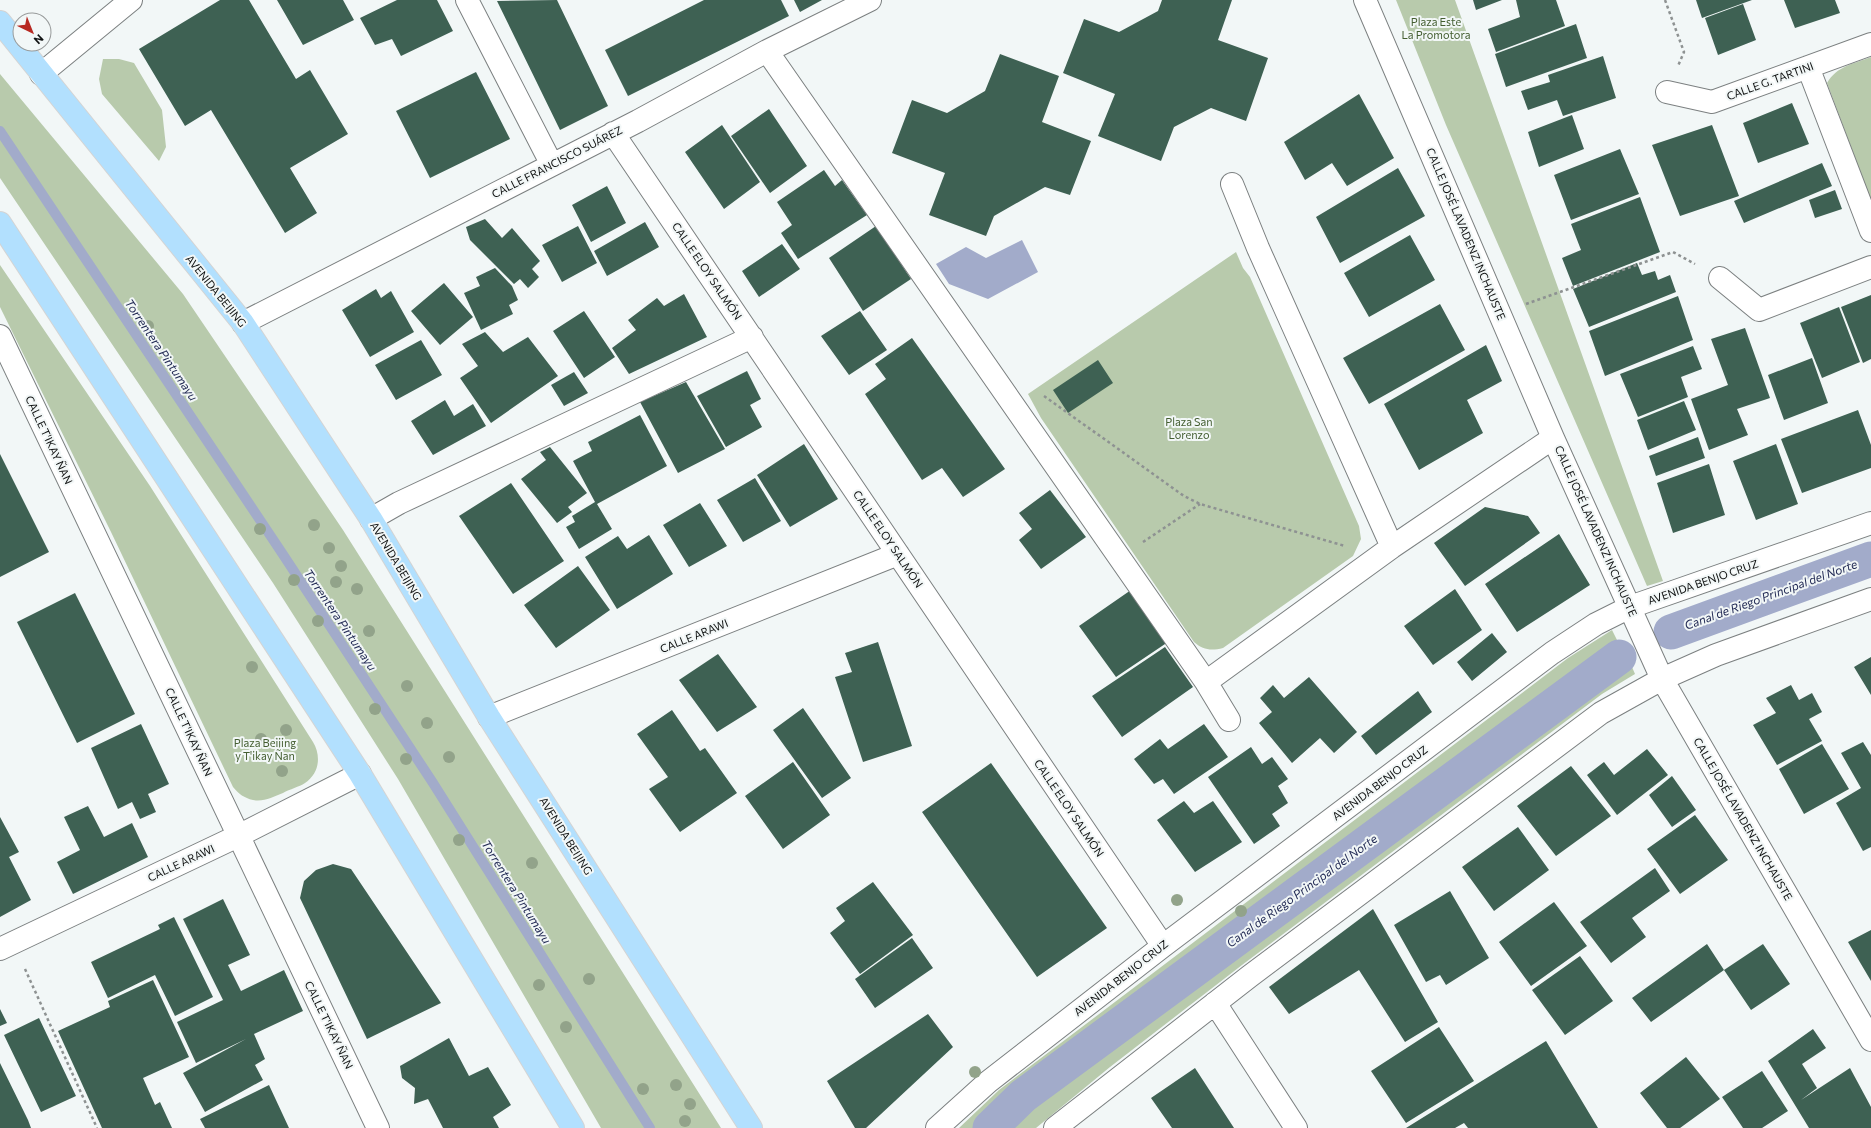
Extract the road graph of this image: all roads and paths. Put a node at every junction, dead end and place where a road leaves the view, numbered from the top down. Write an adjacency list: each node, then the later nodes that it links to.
1 (131, 0): 10 (street)
2 (467, 0): 13 (street)
3 (870, 0): 8 (street, CALLE FRANCISCO SUÁREZ)
4 (1364, 0): 19 (street, CALLE JOSÉ LAVADENZ INCHAUSTE)
5 (1665, 0): 11 (path)
6 (0, 22): 10 (main road, AVENIDA BEIJING)
7 (1871, 44): 9 (street, CALLE G. TARTINI)
8 (766, 51): 12 (street, CALLE FRANCISCO SUÁREZ); 35 (street)
9 (1808, 67): 11 (street, CALLE G. TARTINI); 16 (street)
10 (41, 74): 20 (main road, AVENIDA BEIJING)
11 (1667, 92)
12 (613, 133): 13 (street, CALLE FRANCISCO SUÁREZ); 22 (street, CALLE ELOY SALMÓN)
13 (552, 165): 20 (street, CALLE FRANCISCO SUÁREZ)
14 (1232, 184): 29 (street)
15 (0, 223): 38 (main road)
16 (1871, 231)
17 (1871, 267): 18 (street)
18 (1720, 278): 19 (path)
19 (1499, 313): 24 (street, CALLE JOSÉ LAVADENZ INCHAUSTE)
20 (243, 323): 26 (main road, AVENIDA BEIJING)
21 (0, 336): 39 (street, CALLE T'IKAY ÑAN)
22 (752, 338): 26 (street); 31 (street, CALLE ELOY SALMÓN)
23 (1038, 392): 25 (path)
24 (1553, 438): 29 (street); 33 (street, CALLE JOSÉ LAVADENZ INCHAUSTE)
25 (1200, 504): 28 (path); 30 (path)
26 (371, 519): 36 (main road, AVENIDA BEIJING)
27 (1871, 523): 33 (street, AVENIDA BENJO CRUZ)
28 (1141, 543)
29 (1392, 546): 35 (street)
30 (1352, 548)
31 (898, 554): 36 (street, CALLE ARAWI); 41 (street, CALLE ELOY SALMÓN)
32 (1871, 599): 34 (street)
33 (1630, 607): 34 (street, CALLE JOSÉ LAVADENZ INCHAUSTE); 41 (street, AVENIDA BENJO CRUZ)
34 (1662, 679): 42 (street); 43 (street, CALLE JOSÉ LAVADENZ INCHAUSTE)
35 (1206, 682): 37 (street)
36 (489, 717): 47 (main road, AVENIDA BEIJING)
37 (1229, 720)
38 (360, 774): 39 (street, CALLE ARAWI); 46 (main road)
39 (238, 836): 40 (street, CALLE ARAWI); 45 (street, CALLE T'IKAY ÑAN)
40 (6, 946): 44 (path)
41 (1163, 946): 48 (street, AVENIDA BENJO CRUZ)
42 (1215, 1003): 49 (street); 50 (street)
43 (1871, 1040)
44 (97, 1128)
45 (378, 1128)
46 (573, 1128)
47 (751, 1128)
48 (937, 1128)
49 (1055, 1128)
50 (1296, 1128)

